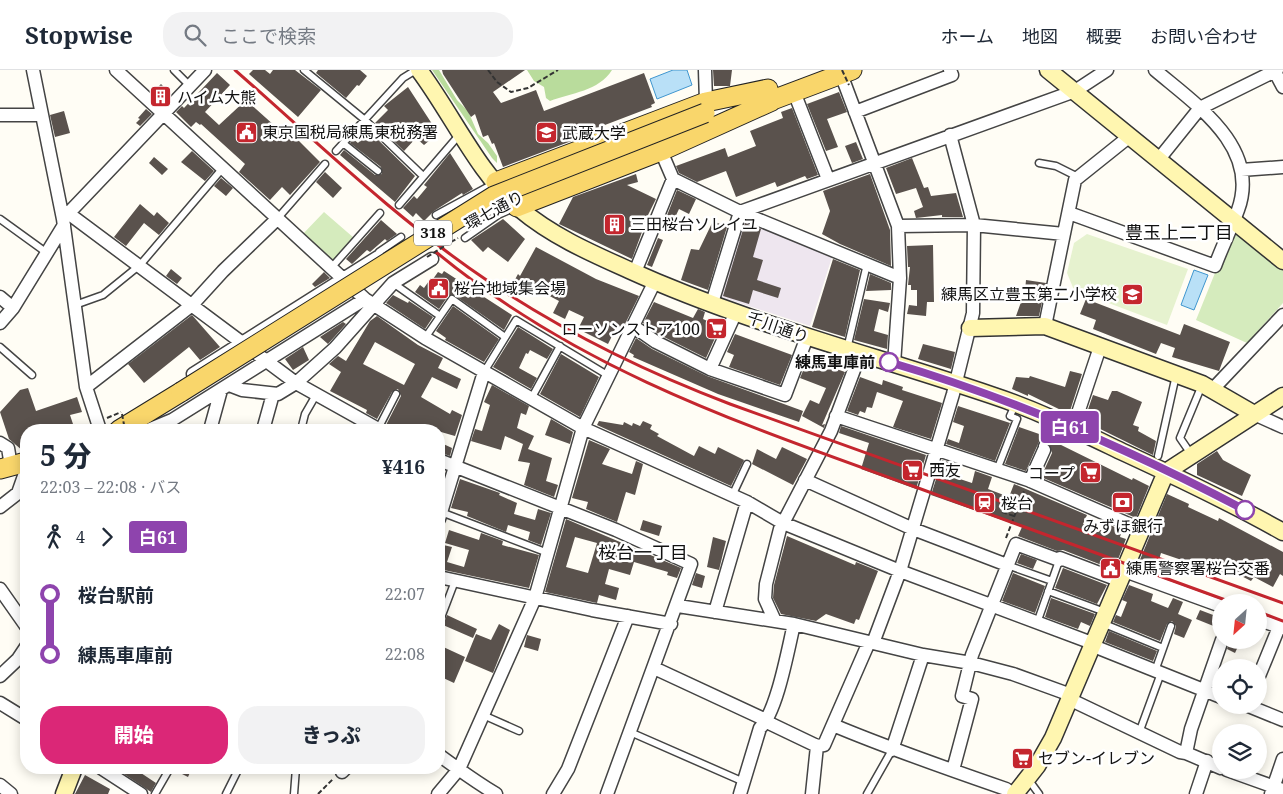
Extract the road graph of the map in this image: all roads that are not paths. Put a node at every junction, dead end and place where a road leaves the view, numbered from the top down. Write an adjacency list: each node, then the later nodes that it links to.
1 (116, 70): 25 (street)
2 (174, 70): 15 (lane)
3 (205, 70): 15 (street)
4 (304, 70): 26 (lane)
5 (417, 70): 26 (lane); 27 (street, 千川通り)
6 (705, 70): 22 (street)
7 (818, 70): 19 (main road, 環七通り / 318)
8 (950, 70): 21 (street)
9 (1048, 70): 17 (street)
10 (1107, 70): 17 (street)
11 (1154, 70): 20 (street)
12 (1276, 70): 16 (street); 20 (street)
13 (35, 71): 24 (street)
14 (846, 75): 18 (main road, 環七通り / 318); 21 (street)
15 (190, 86): 25 (street)
16 (1283, 86)
17 (1075, 91): 28 (street); 29 (street)
18 (794, 92): 19 (main road, 環七通り / 318); 44 (street)
19 (770, 95): 22 (main road, 環七通り / 318); 32 (main road)
20 (1200, 108): 33 (street); 39 (street)
21 (855, 112): 34 (street)
22 (706, 113): 45 (main road); 116 (main road, 環七通り / 318, bridge)
23 (0, 115): 24 (street)
24 (41, 115): 52 (street)
25 (164, 116): 38 (street); 52 (street)
26 (364, 120): 30 (lane); 41 (lane)
27 (461, 133): 41 (lane); 45 (street, 千川通り)
28 (950, 135): 34 (street); 57 (street)
29 (1130, 136): 33 (street); 42 (street)
30 (344, 143): 31 (lane); 40 (lane)
31 (336, 151)
32 (661, 151): 43 (street); 47 (main road)
33 (1158, 159): 55 (street)
34 (875, 162): 44 (street); 56 (street)
35 (1039, 163): 42 (lane)
36 (325, 164): 54 (lane)
37 (1283, 167): 39 (street)
38 (222, 169): 54 (street); 66 (lane)
39 (1241, 170): 55 (street)
40 (378, 171)
41 (423, 176): 46 (lane)
42 (1078, 177): 50 (street)
43 (673, 179): 48 (street); 68 (street)
44 (828, 179): 48 (street)
45 (496, 182): 47 (street, 千川通り); 51 (lane)
46 (399, 205)
47 (517, 207): 60 (lane); 68 (street, 千川通り)
48 (740, 212): 65 (street); 75 (street)
49 (380, 213): 67 (lane)
50 (1069, 213): 55 (street); 58 (street)
51 (436, 215)
52 (65, 217): 61 (street); 66 (street); 76 (street)
53 (0, 219): 61 (lane)
54 (277, 219): 67 (street); 77 (street)
55 (1233, 220): 64 (street)
56 (898, 226): 57 (street); 70 (street)
57 (974, 226): 58 (street); 85 (street)
58 (1064, 234): 84 (street)
59 (401, 237): 62 (lane)
60 (465, 238)
61 (47, 252): 78 (street)
62 (378, 257): 69 (street)
63 (430, 258): 72 (street)
64 (1283, 261)
65 (867, 264): 70 (street); 93 (lane)
66 (140, 265): 76 (lane); 77 (street)
67 (330, 268): 69 (street)
68 (635, 272): 71 (street, 千川通り)
69 (342, 278): 74 (street); 89 (street)
70 (900, 278): 95 (street)
71 (654, 281): 75 (street, 千川通り); 83 (street)
72 (392, 283): 74 (street); 81 (lane)
73 (0, 297): 78 (street)
74 (369, 302): 88 (street); 94 (street); 101 (street)
75 (712, 303): 79 (street, 千川通り)
76 (75, 305): 103 (street)
77 (192, 305): 89 (street); 103 (street)
78 (13, 308): 82 (street)
79 (736, 312): 87 (street, 千川通り); 96 (street)
80 (1283, 315): 105 (street)
81 (440, 316): 86 (lane); 88 (lane)
82 (0, 323)
83 (633, 326): 96 (street); 100 (street)
84 (1045, 326): 85 (street); 91 (street)
85 (970, 328): 102 (street)
86 (505, 337): 90 (lane); 97 (lane)
87 (806, 337): 93 (street, 千川通り); 96 (street)
88 (425, 338): 97 (street)
89 (242, 342): 94 (street); 115 (street)
90 (560, 346): 100 (lane); 110 (lane)
91 (1100, 346): 99 (street); 125 (street)
92 (0, 347): 98 (lane)
93 (853, 352): 95 (street, 千川通り); 113 (street)
94 (268, 360): 101 (street); 104 (street)
95 (894, 364): 102 (street, 千川通り)
96 (710, 369)
97 (484, 372): 110 (street); 134 (street)
98 (32, 375)
99 (1176, 375): 105 (street); 131 (lane)
100 (609, 376): 124 (street)
101 (296, 383): 106 (street); 108 (street)
102 (956, 383): 111 (street, 千川通り); 128 (street)
103 (86, 387): 114 (street)
104 (225, 387): 106 (street); 117 (street); 118 (street)
105 (1208, 387): 112 (street); 130 (lane)
106 (273, 394): 119 (street)
107 (396, 394): 122 (lane)
108 (316, 395): 120 (lane); 121 (street)
109 (1283, 396): 112 (street)
110 (531, 399): 124 (street)
111 (1016, 404): 125 (street, 千川通り); 136 (lane)
112 (1254, 414): 123 (street); 130 (street)
113 (836, 416): 128 (street); 138 (street)
114 (98, 424)
115 (129, 424)
116 (131, 424)
117 (162, 424)
118 (212, 424)
119 (265, 424)
120 (302, 424)
121 (358, 424)
122 (382, 424)
123 (1283, 427)
124 (584, 428): 141 (street); 145 (street)
125 (1073, 428): 137 (street, 千川通り)
126 (1049, 433): 129 (lane)
127 (0, 443): 135 (street)
128 (936, 450): 136 (street); 148 (street)
129 (1044, 450): 139 (street)
130 (1191, 454): 137 (street)
131 (1158, 456)
132 (445, 463): 134 (street)
133 (746, 464): 141 (lane)
134 (455, 468): 142 (street); 145 (street)
135 (18, 470): 140 (main road); 144 (street)
136 (997, 470): 139 (street)
137 (1166, 472): 149 (street); 150 (street, 千川通り)
138 (805, 480): 147 (street); 148 (street)
139 (1029, 480): 149 (street)
140 (0, 482)
141 (732, 496): 143 (street)
142 (445, 499)
143 (747, 502): 147 (street); 166 (street)
144 (0, 508)
145 (560, 508): 151 (street); 163 (street)
146 (445, 517): 151 (lane)
147 (783, 523): 154 (street); 170 (street)
148 (913, 529): 153 (street); 154 (street)
149 (1140, 529): 155 (street)
150 (1283, 532)
151 (548, 553): 161 (street)
152 (1060, 559): 153 (street); 155 (street); 158 (lane)
153 (1007, 565): 158 (lane); 164 (street)
154 (900, 571): 164 (street); 177 (street)
155 (1120, 575): 162 (street); 169 (street)
156 (445, 578): 157 (street)
157 (455, 581): 161 (street); 165 (lane)
158 (1052, 581): 160 (lane)
159 (0, 589): 167 (street)
160 (1048, 591): 169 (lane); 171 (lane)
161 (534, 598): 168 (street); 194 (street)
162 (1212, 603)
163 (678, 606): 166 (street); 173 (street)
164 (991, 606): 171 (street); 184 (street)
165 (445, 607)
166 (715, 612): 170 (street)
167 (20, 614)
168 (628, 616): 173 (street); 228 (street)
169 (1103, 617): 178 (street); 179 (lane)
170 (775, 621): 174 (street)
171 (1037, 622): 178 (street)
172 (1268, 623): 176 (street)
173 (671, 624): 185 (street)
174 (794, 624): 177 (street); 195 (street)
175 (1171, 626): 179 (lane)
176 (1281, 628): 183 (street)
177 (871, 643): 181 (street); 197 (street)
178 (1092, 644): 186 (street); 190 (street)
179 (1163, 648): 186 (lane)
180 (1219, 649): 188 (street)
181 (923, 655): 184 (street); 202 (street)
182 (20, 656): 187 (street)
183 (1267, 659)
184 (971, 663): 190 (street); 209 (street)
185 (654, 668): 195 (street); 199 (street)
186 (1158, 672): 188 (street); 200 (lane)
187 (0, 676)
188 (1204, 690): 189 (street); 203 (street)
189 (1212, 693)
190 (1070, 697): 200 (street); 215 (street)
191 (0, 703): 193 (street)
192 (1267, 714): 196 (street)
193 (20, 715)
194 (483, 715): 198 (lane); 208 (street)
195 (766, 720): 201 (street); 218 (street)
196 (1283, 720)
197 (833, 725): 201 (street); 202 (street)
198 (519, 731)
199 (630, 732): 218 (lane); 229 (street)
200 (1139, 734): 203 (street)
201 (818, 746): 230 (street)
202 (892, 750): 209 (street); 231 (lane)
203 (1186, 753): 206 (street)
204 (1283, 759): 219 (street)
205 (445, 760): 208 (street)
206 (1207, 761): 207 (street); 234 (street)
207 (1212, 764)
208 (459, 770): 226 (street); 227 (street)
209 (953, 770): 232 (street)
210 (72, 774): 221 (street)
211 (110, 774): 222 (street)
212 (167, 774): 223 (lane)
213 (236, 774): 224 (lane)
214 (296, 774): 225 (lane)
215 (1028, 779): 232 (street); 233 (lane)
216 (1249, 779): 219 (street)
217 (0, 785): 220 (street)
218 (742, 788)
219 (1276, 790)
220 (12, 794)
221 (64, 794)
222 (141, 794)
223 (155, 794)
224 (226, 794)
225 (294, 794)
226 (438, 794)
227 (496, 794)
228 (553, 794)
229 (607, 794)
230 (812, 794)
231 (867, 794)
232 (1014, 794)
233 (1039, 794)
234 (1196, 794)

